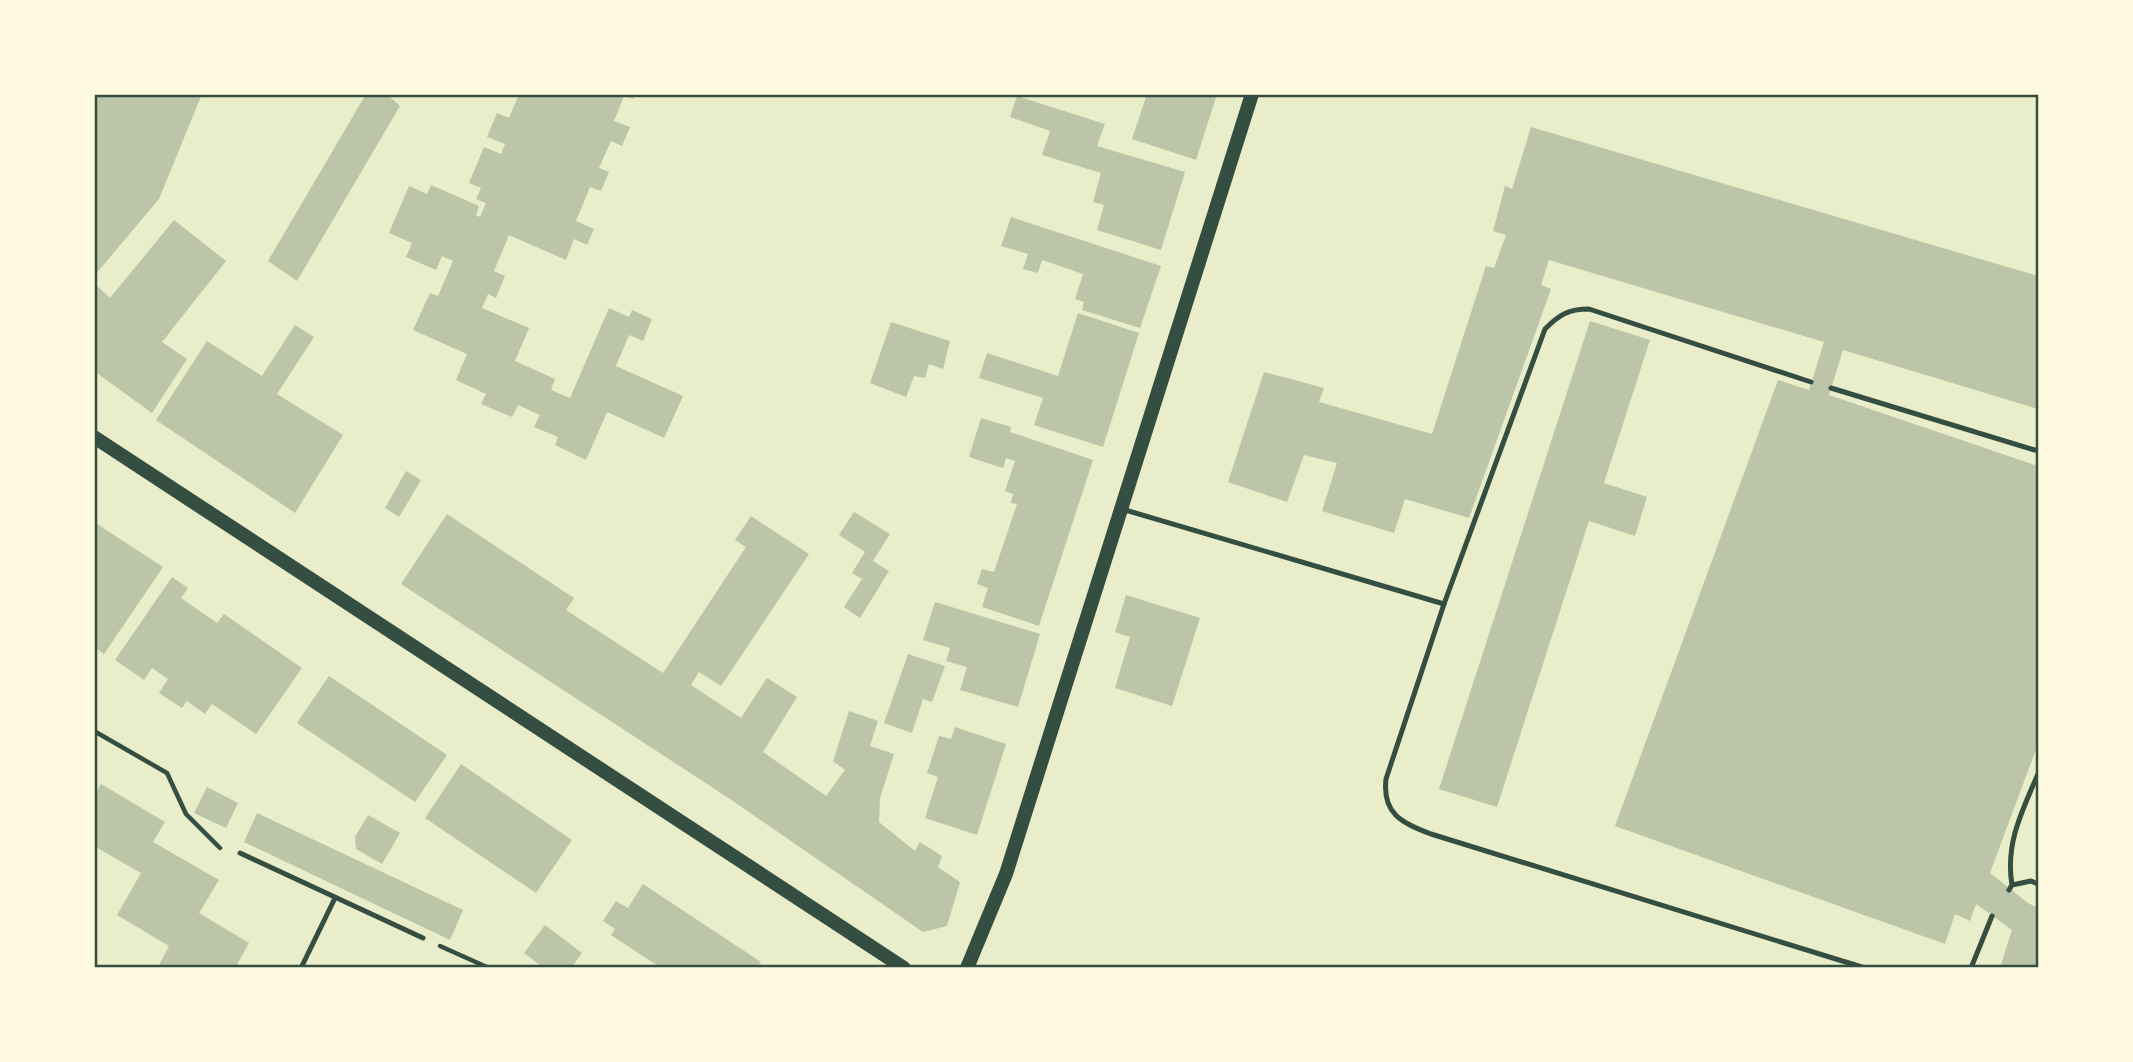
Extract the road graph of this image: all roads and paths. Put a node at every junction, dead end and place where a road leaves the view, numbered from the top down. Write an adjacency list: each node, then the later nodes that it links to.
1 (1252, 94): 6 (main road)
2 (1811, 382): 7 (lane)
3 (1831, 388): 5 (lane)
4 (94, 437): 15 (main road)
5 (2039, 451)
6 (1122, 509): 7 (lane); 16 (main road)
7 (1444, 604): 17 (lane)
8 (2039, 774): 10 (lane)
9 (240, 853): 11 (lane)
10 (2039, 884)
11 (335, 898): 13 (lane); 14 (lane)
12 (1992, 916): 18 (lane)
13 (424, 938)
14 (301, 968)
15 (904, 968)
16 (967, 968)
17 (1865, 968)
18 (1971, 968)

